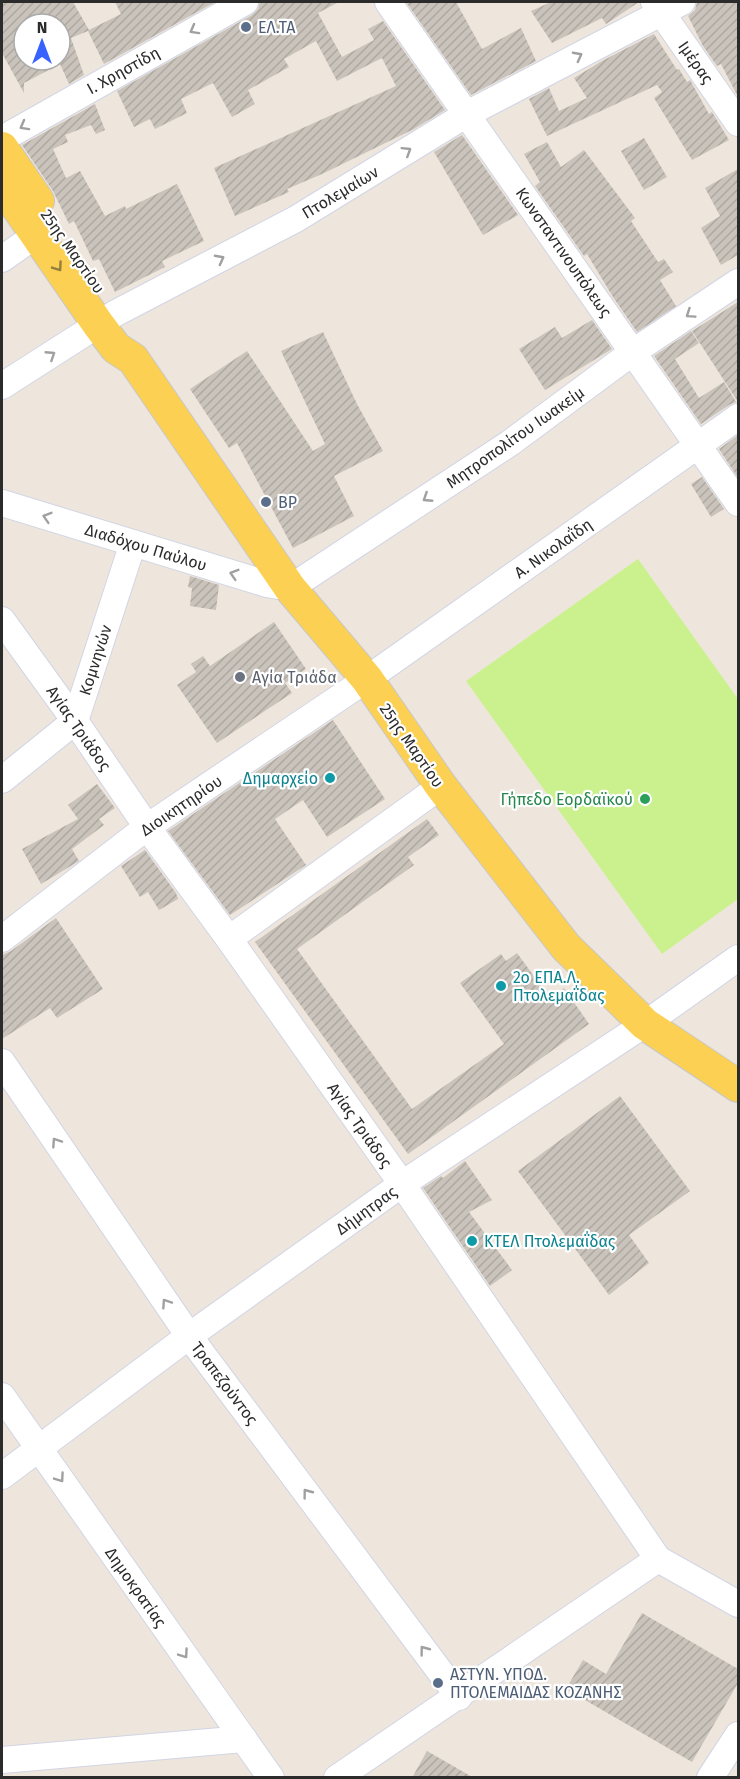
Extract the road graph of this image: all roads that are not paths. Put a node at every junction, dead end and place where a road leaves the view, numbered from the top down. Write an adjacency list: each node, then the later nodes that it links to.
1 (245, 2): 6 (street, Ι. Χρηστίδη, one-way to 6)
2 (388, 2): 4 (street, Κωνσταντινουπόλεως)
3 (666, 5): 4 (street, Πτολεμαίων, one-way to 3); 5 (street, Ιμέρας)
4 (467, 114): 12 (street, Πτολεμαίων, one-way to 4); 13 (street, Κωνσταντινουπόλεως)
5 (738, 123)
6 (2, 139)
7 (2, 148): 12 (main road, 25ης Μαρτίου)
8 (2, 185): 9 (main road, 25ης Μαρτίου)
9 (36, 235): 10 (street); 12 (main road, 25ης Μαρτίου, one-way to 12)
10 (2, 259)
11 (738, 282): 13 (street, Μητροπολίτου Ιωακείμ, one-way to 13)
12 (107, 319): 14 (street, Πτολεμαίων, one-way to 12); 20 (main road, 25ης Μαρτίου)
13 (633, 352): 16 (street, Κωνσταντινουπόλεως); 20 (street, Μητροπολίτου Ιωακείμ, one-way to 20)
14 (2, 386)
15 (738, 417): 16 (street, Α. Νικολαΐδη)
16 (700, 445): 18 (street, Κωνσταντινουπόλεως); 22 (street, Α. Νικολαΐδη)
17 (2, 503): 19 (street, Διαδόχου Παύλου, one-way to 17)
18 (738, 503)
19 (133, 543): 20 (street, Διαδόχου Παύλου, one-way to 19); 23 (street, Κομνηνών)
20 (290, 588): 22 (main road, 25ης Μαρτίου)
21 (2, 620): 23 (street, Αγίας Τριάδος)
22 (367, 679): 25 (main road, 25ης Μαρτίου); 26 (street, Διοικητηρίου)
23 (75, 721): 24 (street); 26 (street, Αγίας Τριάδος)
24 (2, 780)
25 (441, 786): 28 (street); 30 (main road, 25ης Μαρτίου)
26 (147, 827): 27 (street, Διοικητηρίου); 28 (street, Αγίας Τριάδος)
27 (2, 939)
28 (229, 939): 33 (street, Αγίας Τριάδος)
29 (738, 958): 30 (street, Δήμητρας)
30 (645, 1024): 32 (main road, 25ης Μαρτίου); 33 (street, Δήμητρας)
31 (2, 1062): 34 (street, Τραπεζούντος, one-way to 31)
32 (738, 1086)
33 (402, 1185): 34 (street, Δήμητρας); 38 (street, Αγίας Τριάδος)
34 (189, 1336): 36 (street, Δήμητρας); 40 (street, Τραπεζούντος, one-way to 34)
35 (2, 1396): 36 (street, Δημοκρατίας)
36 (38, 1448): 37 (street, Δήμητρας); 42 (street, Δημοκρατίας, one-way to 42)
37 (2, 1476)
38 (658, 1559): 39 (street, Αγίας Τριάδος); 40 (street)
39 (738, 1604)
40 (459, 1696): 45 (street)
41 (738, 1735): 46 (street)
42 (244, 1739): 43 (street); 44 (street, Δημοκρατίας)
43 (2, 1760)
44 (272, 1778)
45 (337, 1778)
46 (710, 1778)

